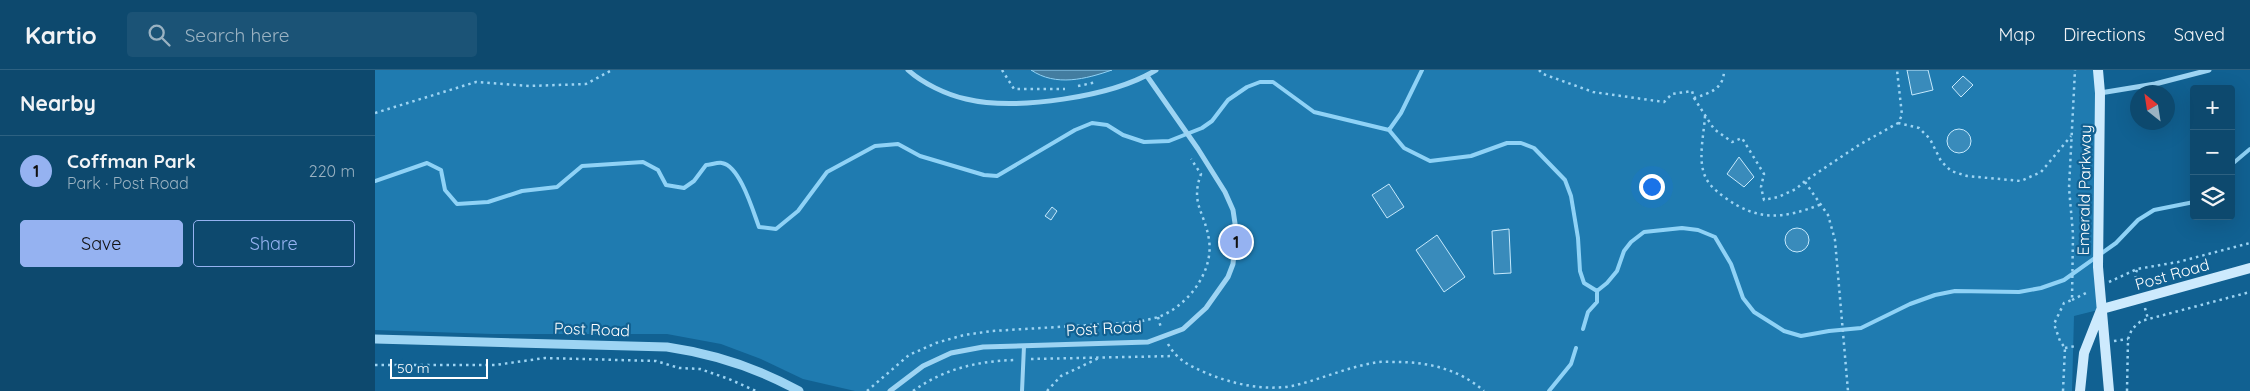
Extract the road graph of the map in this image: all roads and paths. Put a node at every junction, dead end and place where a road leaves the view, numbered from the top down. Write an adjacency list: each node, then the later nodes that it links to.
1 (612, 70): 17 (path)
2 (908, 70): 11 (street)
3 (1003, 70): 14 (path)
4 (1156, 70): 11 (street)
5 (1539, 70): 16 (path)
6 (1724, 70): 16 (path)
7 (1897, 70): 19 (path)
8 (2075, 70): 20 (path)
9 (2098, 70): 15 (main road, Emerald Parkway)
10 (2209, 70): 15 (street)
11 (1147, 76): 30 (street, Post Road)
12 (1101, 81): 13 (path)
13 (1076, 86)
14 (1067, 88)
15 (2100, 93): 28 (main road, Emerald Parkway)
16 (1694, 98): 18 (path)
17 (375, 113)
18 (1705, 116): 22 (path); 23 (path)
19 (1898, 123): 20 (path); 22 (path)
20 (2072, 135): 43 (path)
21 (1191, 159): 36 (path)
22 (1805, 181): 23 (path)
23 (1822, 204): 42 (path)
24 (2250, 243): 26 (path)
25 (2250, 268): 28 (main road, Post Road)
26 (2137, 270)
27 (2250, 292): 46 (path)
28 (2102, 310): 44 (main road, Emerald Parkway); 45 (main road, Emerald Parkway)
29 (375, 339): 35 (street, Post Road)
30 (1024, 346): 32 (lane); 37 (street, Post Road)
31 (1100, 358): 32 (path); 40 (path); 41 (path)
32 (1023, 360): 38 (path); 39 (lane)
33 (375, 365): 34 (path)
34 (756, 391)
35 (799, 391)
36 (867, 391)
37 (890, 391)
38 (913, 391)
39 (1022, 391)
40 (1047, 391)
41 (1484, 391)
42 (1848, 391)
43 (2063, 391)
44 (2080, 391)
45 (2109, 391)
46 (2127, 391)

